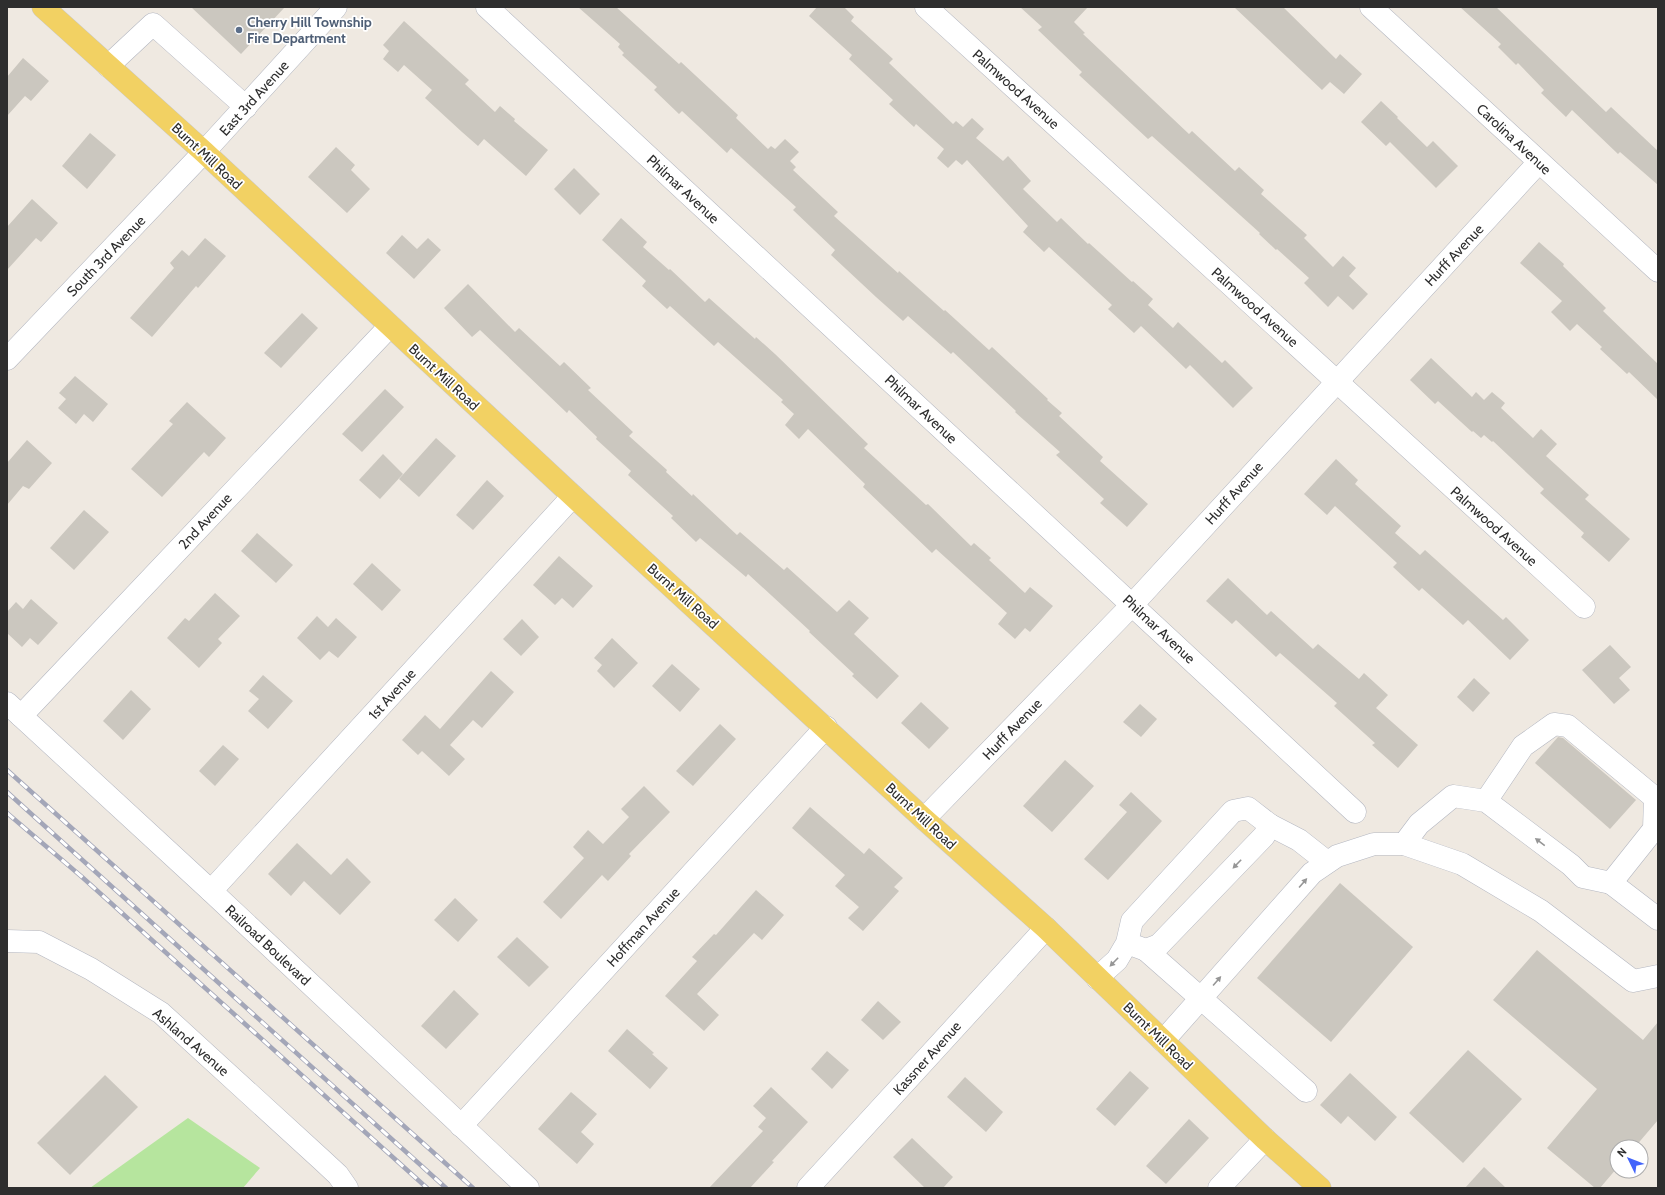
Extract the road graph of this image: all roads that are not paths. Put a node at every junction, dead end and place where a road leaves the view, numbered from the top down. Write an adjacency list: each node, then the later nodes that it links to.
1 (43, 7): 6 (main road, Burnt Mill Road)
2 (336, 7): 7 (street, East 3rd Avenue)
3 (487, 7): 15 (street, Philmar Avenue)
4 (926, 7): 13 (street, Palmwood Avenue)
5 (1371, 7): 9 (street, Carolina Avenue)
6 (108, 66): 7 (street); 8 (main road, Burnt Mill Road)
7 (246, 107): 8 (street, East 3rd Avenue)
8 (204, 152): 11 (main road, Burnt Mill Road); 12 (street, South 3rd Avenue)
9 (1539, 162): 10 (street, Carolina Avenue); 13 (street, Hurff Avenue)
10 (1658, 271)
11 (390, 326): 14 (main road, Burnt Mill Road); 17 (street, 2nd Avenue)
12 (7, 359)
13 (1336, 382): 15 (street, Hurff Avenue); 16 (street, Palmwood Avenue)
14 (573, 496): 18 (main road, Burnt Mill Road); 26 (street, 1st Avenue)
15 (1132, 605): 20 (street, Philmar Avenue); 21 (street, Hurff Avenue)
16 (1584, 607)
17 (14, 710): 26 (street, Railroad Boulevard)
18 (826, 727): 21 (main road, Burnt Mill Road); 36 (street, Hoffman Avenue)
19 (1486, 801): 23 (street); 25 (street, one-way to 19); 25 (street)
20 (1354, 812)
21 (924, 819): 28 (main road, Burnt Mill Road)
22 (1267, 830): 24 (street); 30 (street, one-way to 30); 30 (street)
23 (1404, 844): 24 (street); 31 (street)
24 (1327, 862): 33 (street, one-way to 24)
25 (1611, 883): 27 (street)
26 (211, 891): 36 (street, Railroad Boulevard)
27 (1658, 919)
28 (1046, 928): 32 (main road, Burnt Mill Road); 40 (street, Kassner Avenue)
29 (7, 941): 38 (street, Ashland Avenue)
30 (1136, 947): 32 (street, one-way to 32); 33 (street)
31 (1658, 976)
32 (1097, 978): 34 (main road, Burnt Mill Road)
33 (1202, 998): 34 (street); 35 (street)
34 (1163, 1041): 37 (main road, Burnt Mill Road)
35 (1306, 1091)
36 (461, 1126): 39 (street, Railroad Boulevard)
37 (1265, 1139): 41 (street); 42 (main road, Burnt Mill Road)
38 (347, 1188)
39 (528, 1188)
40 (808, 1188)
41 (1219, 1188)
42 (1320, 1188)

